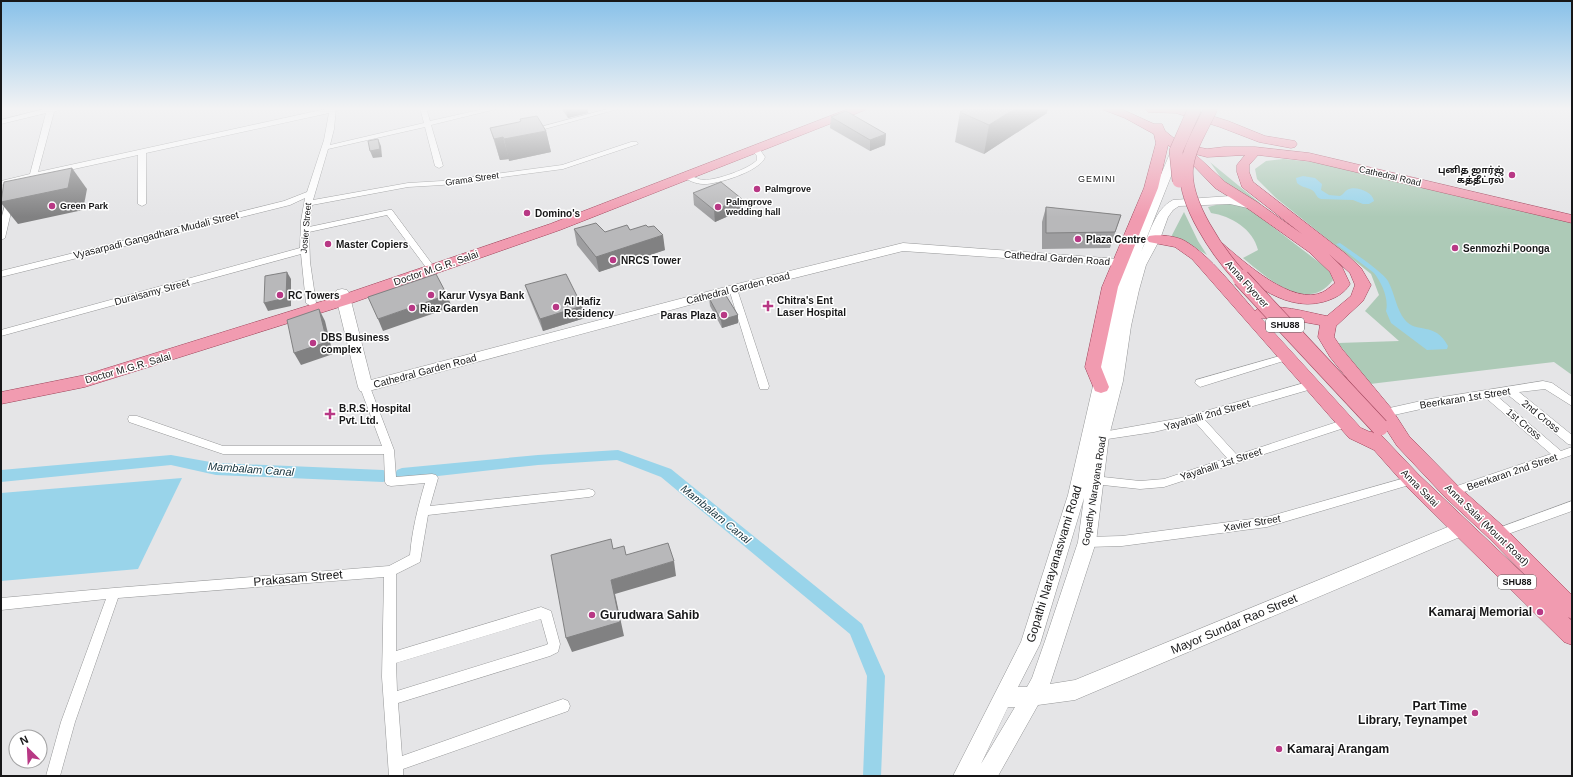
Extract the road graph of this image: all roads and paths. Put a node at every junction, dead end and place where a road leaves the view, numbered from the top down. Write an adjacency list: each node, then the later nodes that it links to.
1 (42, 144): 23 (street)
2 (180, 144): 21 (street)
3 (327, 144): 17 (street, Josier Street)
4 (342, 144): 17 (street)
5 (433, 144): 22 (street)
6 (634, 144): 28 (street, Grama Street)
7 (748, 144): 39 (main road, Doctor M.G.R. Salai)
8 (766, 144): 42 (main road, Doctor M.G.R. Salai)
9 (1162, 144): 38 (main road)
10 (1172, 144): 18 (main road)
11 (1179, 144): 18 (main road, Anna Flyover / SHU88, bridge)
12 (1193, 144): 36 (main road, Anna Flyover / SHU88, bridge)
13 (1228, 144): 19 (main road)
14 (1293, 144): 16 (main road, Cathedral Road)
15 (1298, 144): 16 (main road)
16 (1309, 147): 31 (main road, Cathedral Road)
17 (326, 148): 27 (street, Josier Street)
18 (1177, 149): 19 (main road, Cathedral Road); 30 (main road); 52 (main road, Anna Flyover); 61 (main road, Anna Flyover / SHU88, bridge)
19 (1224, 151): 20 (main road, Cathedral Road); 26 (main road)
20 (1255, 151): 26 (main road); 32 (main road, Cathedral Road)
21 (142, 153): 23 (street); 29 (street)
22 (439, 166)
23 (34, 176): 24 (street)
24 (14, 180): 25 (street); 34 (street)
25 (1, 183)
26 (1247, 184): 45 (main road)
27 (310, 193): 28 (street, Josier Street); 40 (street, Vyasarpadi Gangadhara Mudali Street)
28 (308, 203): 33 (street, Josier Street)
29 (142, 204)
30 (1252, 205): 35 (main road, Gopathy Narayana Road); 36 (main road)
31 (1572, 207)
32 (1572, 218)
33 (305, 230): 37 (street, Josier Street); 39 (street)
34 (1, 238)
35 (1154, 239): 44 (main road); 62 (main road, Gopathy Narayana Road)
36 (1214, 243): 61 (main road, Anna Flyover / SHU88, bridge)
37 (304, 250): 43 (street, Josier Street); 46 (street, Duraisamy Street)
38 (1119, 263): 41 (main road, Cathedral Garden Road); 52 (main road)
39 (428, 264): 42 (main road, Doctor M.G.R. Salai)
40 (1, 274)
41 (733, 289): 50 (street); 51 (main road, Cathedral Garden Road)
42 (343, 296): 43 (main road, Doctor M.G.R. Salai); 51 (main road); 56 (main road, Doctor M.G.R. Salai)
43 (311, 303): 54 (main road, Doctor M.G.R. Salai)
44 (1248, 312): 45 (main road); 47 (main road)
45 (1329, 322): 61 (main road)
46 (1, 333)
47 (1286, 357): 48 (street); 49 (main road)
48 (1200, 383)
49 (1311, 385): 58 (street, Yayahalli 2nd Street); 60 (main road)
50 (764, 386)
51 (365, 387): 66 (street)
52 (1100, 387): 86 (main road, Gopathi Narayanaswami Road)
53 (1510, 391): 55 (street, Beerkaran 1st Street); 57 (street, Beerkaran 1st Street); 64 (street, 2nd Cross)
54 (1, 393)
55 (1487, 393): 61 (street, Beerkaran 1st Street); 68 (street, 1st Cross)
56 (1, 398)
57 (1572, 402)
58 (1197, 418): 62 (street, Yayahalli 2nd Street); 69 (street)
59 (133, 419): 66 (street)
60 (1346, 423): 65 (main road); 69 (street, Yayahalli 1st Street)
61 (1376, 423): 63 (main road, Anna Flyover / SHU88); 65 (main road, Anna Flyover / SHU88)
62 (1101, 436): 70 (main road, Gopathy Narayana Road)
63 (1403, 441): 72 (main road, Anna Salai (Mount Road) / SHU88)
64 (1572, 441)
65 (1381, 446): 71 (main road, Anna Salai / SHU88)
66 (389, 450): 75 (street)
67 (1572, 451): 68 (street, Beerkaran 2nd Street)
68 (1560, 456): 72 (street, Beerkaran 2nd Street)
69 (1236, 460): 70 (street, Yayahalli 1st Street)
70 (1094, 480): 78 (main road, Gopathy Narayana Road)
71 (1412, 480): 76 (main road, Anna Salai / SHU88); 78 (street, Xavier Street)
72 (1452, 492): 77 (main road, Anna Salai (Mount Road) / SHU88)
73 (589, 493): 75 (street)
74 (1572, 506): 77 (street)
75 (423, 511): 79 (street)
76 (1461, 529): 83 (main road, Anna Salai (Mount Road) / SHU88); 85 (main road, Mayor Sundar Rao Street)
77 (1497, 533): 82 (main road, Anna Salai (Mount Road) / SHU88)
78 (1087, 542): 85 (main road, Gopathy Narayana Road)
79 (390, 571): 80 (street, Prakasam Street); 84 (street)
80 (114, 593): 81 (street, Prakasam Street); 90 (street)
81 (1, 604)
82 (1572, 609)
83 (1572, 635)
84 (389, 659): 87 (street); 87 (street)
85 (1033, 696): 86 (main road, Mayor Sundar Rao Street); 92 (main road, Gopathy Narayana Road)
86 (1002, 698): 91 (main road, Gopathi Narayanaswami Road)
87 (391, 699): 89 (street)
88 (563, 706): 89 (street)
89 (396, 770)
90 (53, 776)
91 (964, 776)
92 (986, 776)

